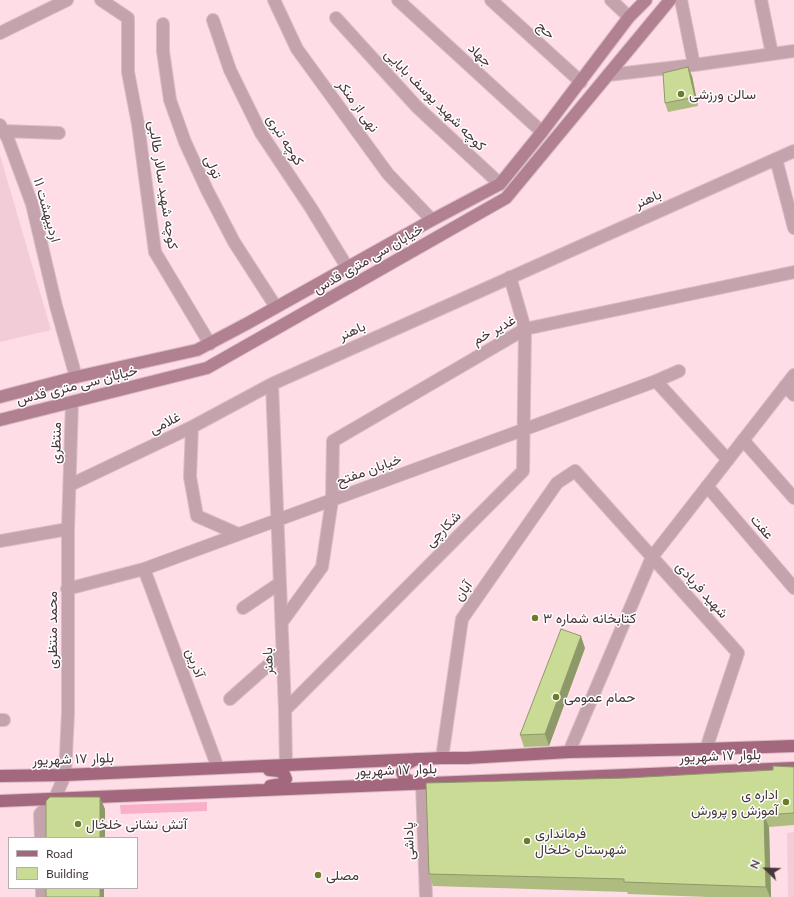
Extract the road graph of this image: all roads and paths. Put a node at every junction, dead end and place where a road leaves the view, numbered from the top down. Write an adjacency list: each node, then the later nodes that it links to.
1 (67, 0): 15 (street)
2 (101, 0): 34 (street, کوچه شهید سالار طالبی)
3 (274, 0): 27 (street, نهی از منکر)
4 (398, 0): 22 (street, جهاد)
5 (491, 0): 20 (street, حج)
6 (611, 0): 11 (street)
7 (646, 0): 11 (main road, خیابان سی متری قدس)
8 (670, 0): 19 (main road, خیابان سی متری قدس)
9 (681, 0): 18 (street)
10 (761, 0): 17 (street)
11 (629, 17): 20 (main road, خیابان سی متری قدس)
12 (336, 18): 26 (street, کوچه شهید یوسف بابایی)
13 (213, 20): 29 (street, کوچه تبری)
14 (163, 24): 32 (street, تولی)
15 (0, 33)
16 (794, 51): 17 (street)
17 (772, 54): 18 (street)
18 (694, 66): 19 (street)
19 (608, 75): 36 (main road, خیابان سی متری قدس)
20 (581, 82): 22 (main road, خیابان سی متری قدس)
21 (2, 128): 23 (street); 39 (street, ۱۱ اردیبهشت)
22 (542, 132): 26 (main road, خیابان سی متری قدس)
23 (59, 133)
24 (794, 151): 25 (street, باهنر)
25 (776, 160): 28 (street); 31 (street, باهنر)
26 (500, 184): 27 (main road, خیابان سی متری قدس)
27 (432, 220): 29 (main road, خیابان سی متری قدس)
28 (794, 228)
29 (347, 267): 32 (main road, خیابان سی متری قدس)
30 (794, 272): 33 (street, غدیر خم)
31 (510, 277): 33 (street, شکارچی); 41 (street, باهنر)
32 (276, 307): 34 (main road, خیابان سی متری قدس)
33 (525, 329): 48 (street, شکارچی); 55 (street, غدیر خم)
34 (210, 344): 35 (main road, خیابان سی متری قدس)
35 (197, 350): 36 (main road); 39 (main road, خیابان سی متری قدس)
36 (207, 368): 45 (main road, خیابان سی متری قدس)
37 (679, 371): 40 (street, خیابان مفتح)
38 (794, 375): 42 (street)
39 (76, 377): 44 (main road, خیابان سی متری قدس)
40 (656, 381): 48 (street, خیابان مفتح); 50 (street)
41 (272, 384): 47 (street, غلامی); 56 (street, باهنر)
42 (786, 386): 43 (street); 49 (street)
43 (794, 395)
44 (0, 397)
45 (72, 402): 46 (main road, خیابان سی متری قدس); 52 (street, منتظری)
46 (0, 420)
47 (192, 427): 52 (street, غلامی); 58 (street)
48 (523, 430): 55 (street, خیابان مفتح); 69 (street, شکارچی)
49 (742, 440): 50 (street); 54 (street)
50 (728, 460): 53 (street)
51 (575, 471): 60 (street, شهید فریادی); 73 (street, آبان)
52 (70, 485): 57 (street, محمد منتظری)
53 (707, 486): 60 (street); 63 (street, عفت)
54 (794, 498)
55 (332, 500): 56 (street, خیابان مفتح); 66 (street)
56 (277, 520): 58 (street, خیابان مفتح); 62 (street, باهنر)
57 (68, 529): 59 (street); 64 (street, محمد منتظری)
58 (238, 534): 61 (street, خیابان مفتح)
59 (0, 541)
60 (652, 557): 71 (street, شهید فریادی); 72 (street)
61 (144, 569): 64 (street, خیابان مفتح); 77 (street, آذرین)
62 (280, 584): 65 (street); 66 (street, باهنر)
63 (794, 588)
64 (67, 589): 79 (street, محمد منتظری)
65 (243, 608)
66 (282, 622): 67 (street, باهنر)
67 (283, 652): 68 (street); 69 (street, باهنر)
68 (230, 699)
69 (285, 710): 75 (street, باهنر)
70 (794, 746): 71 (main road, بلوار ١٧ شهریور)
71 (706, 749): 72 (main road, بلوار ١٧ شهریور)
72 (569, 752): 73 (main road, بلوار ١٧ شهریور)
73 (442, 758): 74 (main road, بلوار ١٧ شهریور)
74 (416, 759): 75 (main road, بلوار ١٧ شهریور); 81 (main road)
75 (286, 765): 76 (main road, بلوار ١٧ شهریور)
76 (244, 767): 77 (main road, بلوار ١٧ شهریور); 82 (main road)
77 (218, 768): 79 (main road, بلوار ١٧ شهریور)
78 (794, 768): 81 (main road, بلوار ١٧ شهریور)
79 (65, 775): 80 (main road, بلوار ١٧ شهریور); 83 (street)
80 (0, 776)
81 (419, 784): 82 (main road, بلوار ١٧ شهریور); 86 (street, پاداشی)
82 (239, 791): 83 (main road, بلوار ١٧ شهریور)
83 (55, 798): 84 (main road, بلوار ١٧ شهریور); 85 (street)
84 (0, 802)
85 (41, 837)
86 (426, 897)

